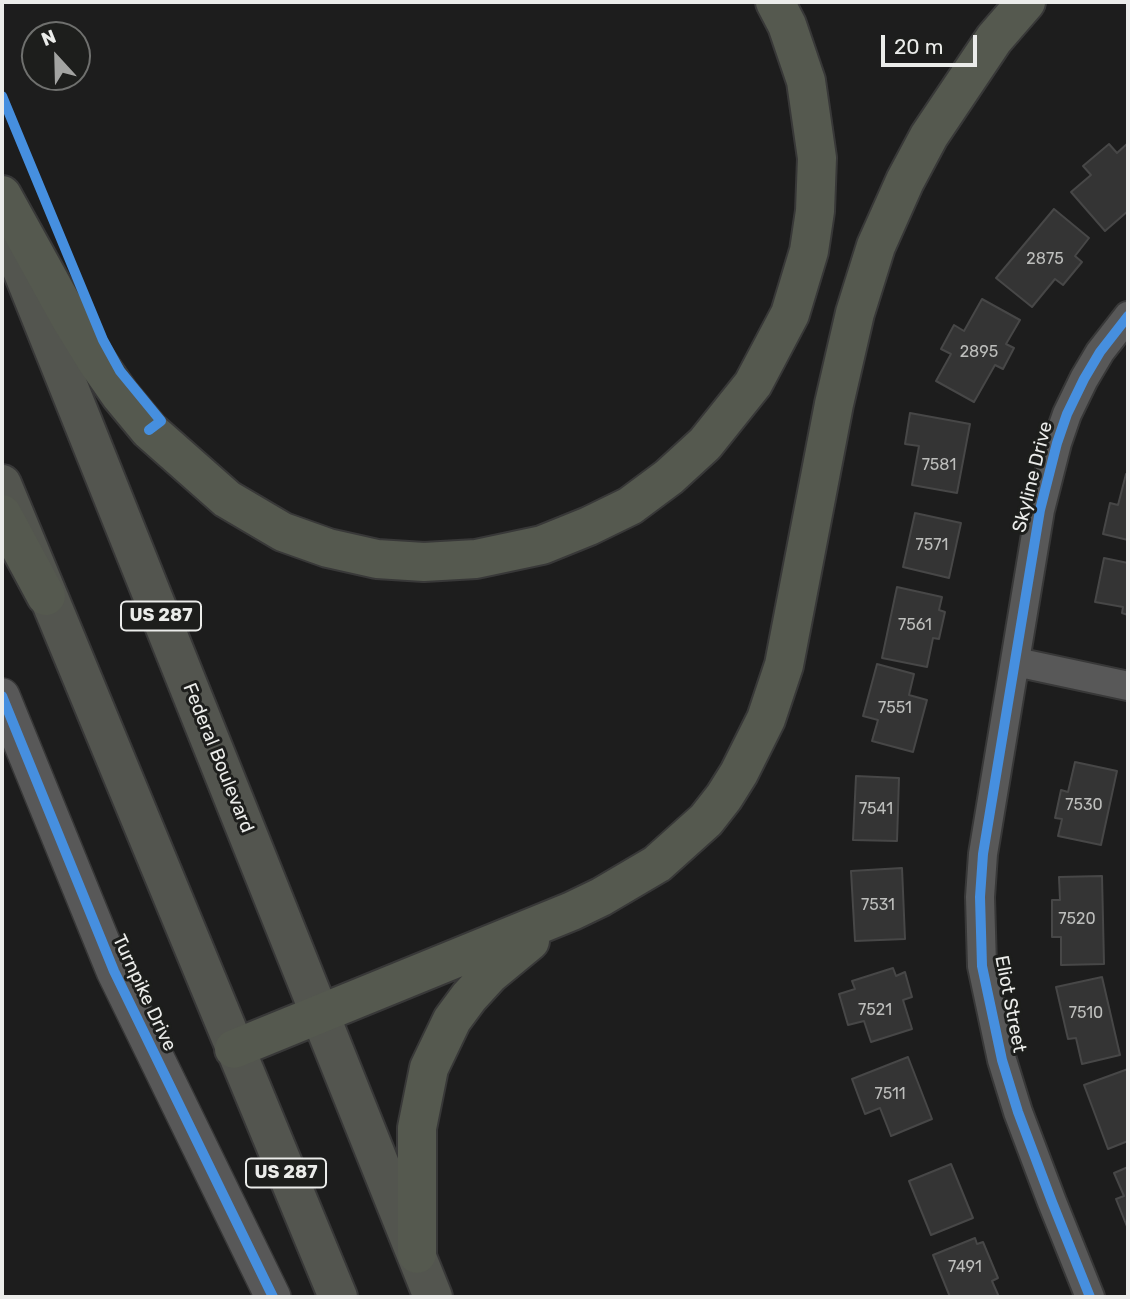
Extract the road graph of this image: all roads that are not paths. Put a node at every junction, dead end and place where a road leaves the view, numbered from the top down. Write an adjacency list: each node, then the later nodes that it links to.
1 (775, 2): 3 (highway)
2 (1026, 2): 12 (highway)
3 (2, 195)
4 (2, 218): 13 (main road, Federal Boulevard / US 287)
5 (1128, 316): 9 (street, Skyline Drive)
6 (2, 484): 8 (main road, US 287)
7 (2, 514): 8 (highway)
8 (46, 596): 14 (main road, US 287)
9 (1016, 662): 10 (street); 19 (street, Eliot Street)
10 (1128, 685)
11 (2, 696): 16 (street, Turnpike Drive)
12 (572, 911): 13 (highway); 15 (highway)
13 (320, 1014): 14 (highway); 15 (main road, Federal Boulevard / US 287)
14 (234, 1049): 17 (main road, US 287)
15 (417, 1255): 18 (main road, Federal Boulevard / US 287)
16 (272, 1297)
17 (338, 1297)
18 (433, 1297)
19 (1090, 1297)

